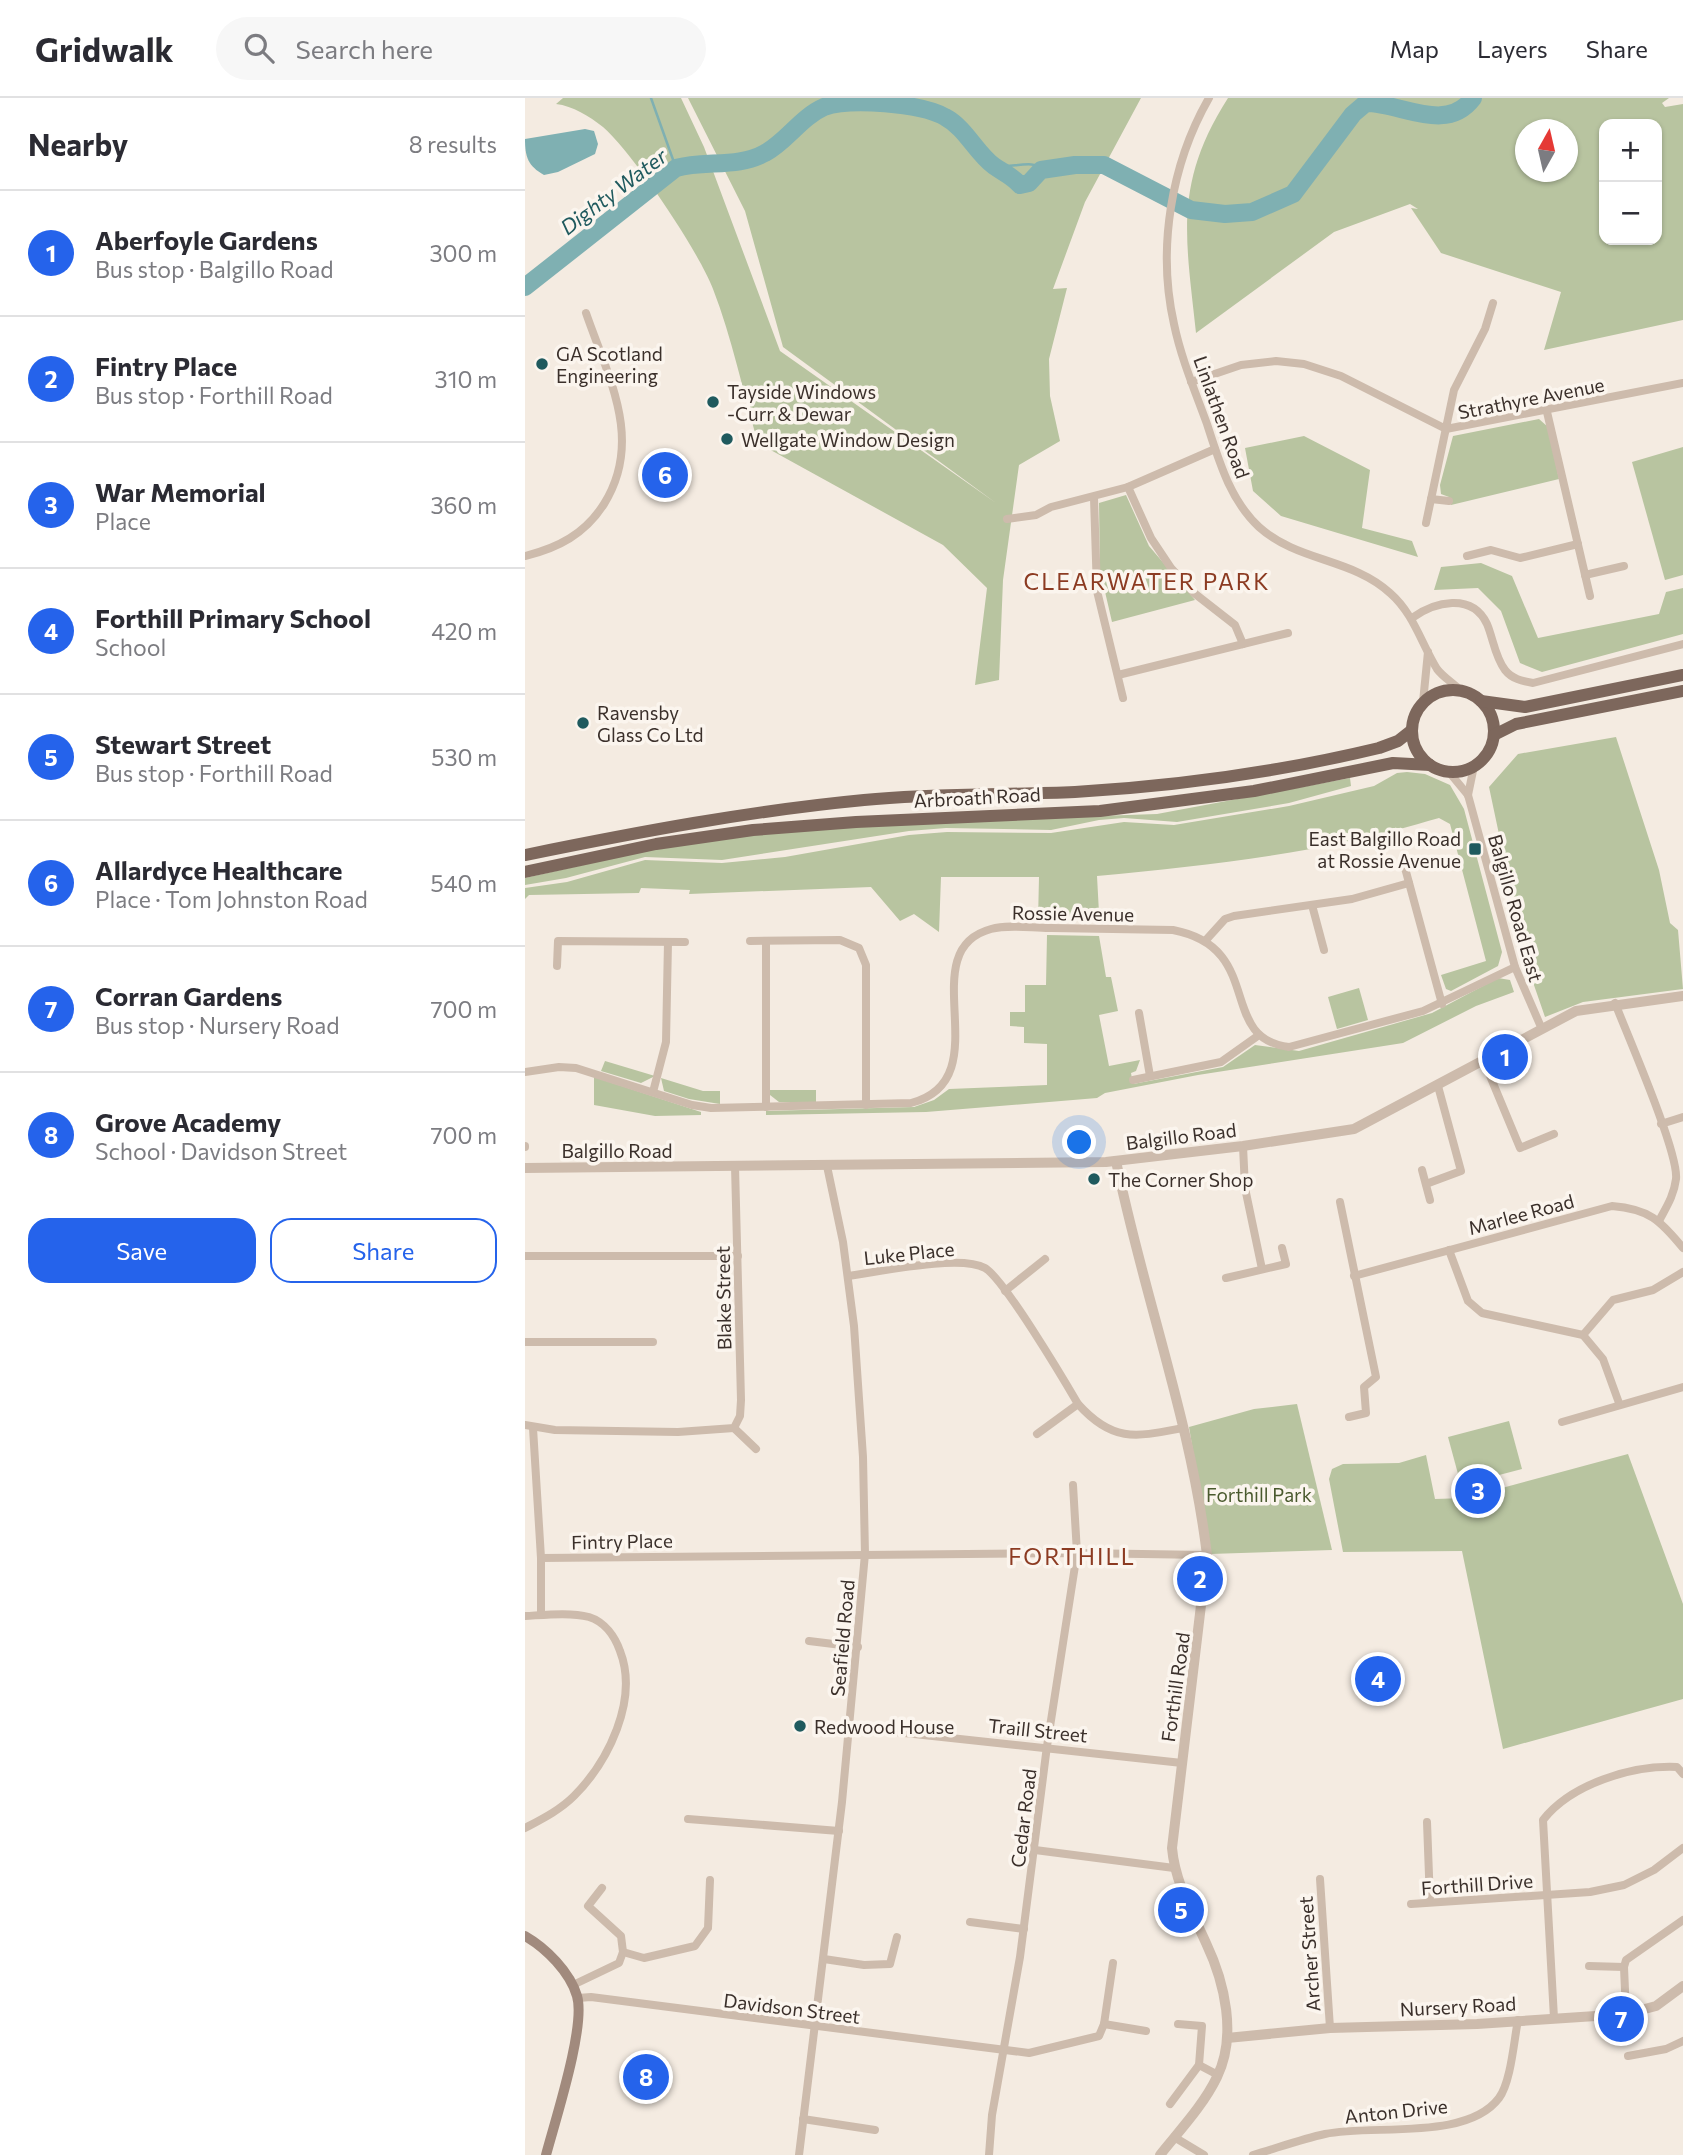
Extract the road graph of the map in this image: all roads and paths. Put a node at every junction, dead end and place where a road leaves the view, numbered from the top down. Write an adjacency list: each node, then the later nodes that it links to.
1 (1209, 98): 4 (street, Linlathen Road)
2 (1493, 303): 7 (street)
3 (586, 313): 16 (street)
4 (1192, 382): 7 (street, Strathyre Avenue); 8 (street, Linlathen Road)
5 (1683, 383): 6 (street, Strathyre Avenue)
6 (1547, 412): 7 (street, Strathyre Avenue); 15 (street)
7 (1446, 429): 11 (street)
8 (1215, 449): 9 (street); 21 (street, Linlathen Road)
9 (1128, 487): 10 (street); 23 (street)
10 (1094, 498): 13 (street); 27 (street)
11 (1431, 499): 12 (street); 14 (street)
12 (1448, 501)
13 (1007, 519)
14 (1426, 523)
15 (1578, 544): 17 (street); 19 (street)
16 (525, 556)
17 (1467, 556)
18 (1624, 566): 19 (street)
19 (1585, 575): 20 (street)
20 (1590, 596)
21 (1412, 618): 24 (street); 25 (street, Linlathen Road)
22 (1288, 634): 23 (street)
23 (1243, 644): 27 (street)
24 (1683, 644)
25 (1428, 652): 28 (street, Linlathen Road); 32 (street)
26 (1683, 675): 31 (main road)
27 (1118, 676): 30 (street)
28 (1460, 690): 31 (main road); 32 (main road)
29 (1683, 691): 34 (main road)
30 (1123, 698)
31 (1481, 701): 34 (main road)
32 (1423, 702): 33 (main road)
33 (1412, 730): 35 (main road); 39 (main road, Arbroath Road)
34 (1494, 735): 36 (main road)
35 (1430, 765): 37 (main road); 41 (main road, Arbroath Road)
36 (1474, 766): 37 (main road); 38 (street, Balgillo Road East)
37 (1450, 772): 38 (street, Balgillo Road East)
38 (1468, 795): 51 (street, Balgillo Road East)
39 (525, 855)
40 (1405, 868): 42 (street)
41 (525, 873)
42 (1409, 883): 43 (street); 53 (street)
43 (1312, 905): 44 (street); 49 (street)
44 (1206, 940): 57 (street); 64 (street, Rossie Avenue)
45 (750, 941): 46 (street)
46 (766, 941): 64 (street); 65 (street)
47 (668, 942): 48 (street); 50 (street); 63 (street)
48 (685, 942)
49 (1324, 950)
50 (558, 966)
51 (1515, 967): 53 (street); 56 (street, Balgillo Road East)
52 (1683, 996): 54 (street, Balgillo Road)
53 (1443, 1003): 57 (street)
54 (1615, 1003): 56 (street, Balgillo Road); 67 (street)
55 (1139, 1013): 60 (street)
56 (1541, 1027): 58 (street, Balgillo Road)
57 (1259, 1035): 60 (street)
58 (1483, 1059): 62 (street, Balgillo Road); 68 (street)
59 (525, 1073): 63 (street, Rossie Avenue)
60 (1150, 1076): 61 (street)
61 (1133, 1080)
62 (1438, 1086): 69 (street, Balgillo Road); 75 (street)
63 (653, 1092): 65 (street, Rossie Avenue)
64 (866, 1105): 65 (street, Rossie Avenue)
65 (766, 1107)
66 (1683, 1116): 67 (street)
67 (1661, 1124): 78 (street)
68 (1554, 1134)
69 (1243, 1146): 70 (street, Balgillo Road); 85 (street)
70 (1116, 1161): 72 (street, Balgillo Road); 101 (street, Forthill Road)
71 (735, 1166): 72 (street, Balgillo Road); 73 (street, Balgillo Road); 83 (street, Blake Street)
72 (827, 1166): 87 (street, Seafield Road)
73 (525, 1168)
74 (1422, 1170): 75 (street)
75 (1426, 1184): 76 (street)
76 (1430, 1200)
77 (1340, 1202): 88 (street)
78 (1660, 1219): 80 (street); 81 (street, Marlee Road)
79 (1282, 1248): 85 (street)
80 (1683, 1248)
81 (1449, 1250): 88 (street, Marlee Road); 91 (street)
82 (525, 1256): 83 (street)
83 (738, 1256): 100 (street, Blake Street)
84 (1045, 1259): 90 (street)
85 (1262, 1269): 89 (street)
86 (1683, 1272): 91 (street)
87 (848, 1276): 90 (street, Luke Place); 108 (street, Seafield Road)
88 (1354, 1276): 97 (street)
89 (1226, 1278)
90 (1005, 1291): 95 (street, Luke Place)
91 (1583, 1335): 96 (street)
92 (525, 1342): 93 (street)
93 (653, 1342)
94 (1683, 1387): 96 (street)
95 (1078, 1404): 101 (street, Luke Place); 102 (street)
96 (1619, 1404): 98 (street)
97 (1349, 1417)
98 (1562, 1422)
99 (529, 1426): 100 (street); 106 (street)
100 (734, 1428): 103 (street)
101 (1183, 1428): 109 (street, Forthill Road)
102 (1037, 1434)
103 (756, 1449)
104 (1073, 1485): 107 (street, Cedar Road)
105 (525, 1504): 106 (street)
106 (537, 1504): 110 (street)
107 (1077, 1553): 108 (street, Fintry Place); 109 (street, Fintry Place); 116 (street, Cedar Road)
108 (865, 1554): 110 (street, Fintry Place); 114 (street, Seafield Road)
109 (1207, 1555): 117 (street, Forthill Road)
110 (541, 1558): 111 (street)
111 (541, 1615): 112 (street); 121 (street)
112 (525, 1616)
113 (809, 1641): 114 (street)
114 (857, 1647): 115 (street, Seafield Road)
115 (849, 1727): 116 (street, Traill Street); 122 (street, Seafield Road)
116 (1047, 1746): 117 (street, Traill Street); 124 (street, Cedar Road)
117 (1182, 1763): 125 (street, Forthill Road)
118 (1683, 1774): 129 (street, Forthill Drive)
119 (688, 1819): 122 (street)
120 (1427, 1822): 130 (street)
121 (525, 1828)
122 (839, 1831): 138 (street, Seafield Road)
123 (1683, 1848): 129 (street, Forthill Drive)
124 (1035, 1850): 125 (street); 134 (street, Cedar Road)
125 (1174, 1868): 153 (street, Forthill Road)
126 (1320, 1879): 151 (street, Archer Street)
127 (710, 1880): 137 (street)
128 (602, 1888): 137 (street)
129 (1546, 1894): 130 (street, Forthill Drive); 146 (street, Forthill Drive)
130 (1430, 1902): 131 (street, Forthill Drive)
131 (1411, 1904)
132 (1683, 1920): 141 (street)
133 (970, 1922): 134 (street)
134 (1024, 1929): 155 (street, Cedar Road)
135 (525, 1936): 142 (main road)
136 (897, 1937): 138 (street)
137 (623, 1952): 142 (street)
138 (824, 1959): 150 (street, Seafield Road)
139 (1113, 1963): 148 (street)
140 (1589, 1966): 141 (street)
141 (1624, 1967): 145 (street)
142 (573, 1985): 144 (main road)
143 (1683, 1986): 145 (street, Nursery Road)
144 (578, 1998): 150 (street, Davidson Street); 163 (main road)
145 (1626, 2014): 146 (street, Nursery Road)
146 (1554, 2018): 147 (street, Nursery Road)
147 (1518, 2020): 151 (street, Nursery Road); 168 (street, Anton Drive)
148 (1104, 2024): 152 (street); 155 (street, Davidson Street)
149 (1178, 2024): 157 (street)
150 (816, 2027): 155 (street, Davidson Street); 160 (street, Seafield Road)
151 (1330, 2028): 153 (street, Nursery Road)
152 (1146, 2031)
153 (1227, 2038): 158 (street, Forthill Road)
154 (1683, 2041): 156 (street)
155 (1002, 2048): 165 (street, Cedar Road)
156 (1628, 2056)
157 (1199, 2065): 158 (street); 159 (street)
158 (1218, 2076): 162 (street, Forthill Road)
159 (1170, 2104)
160 (803, 2119): 161 (street); 164 (street, Seafield Road)
161 (876, 2130)
162 (1174, 2137): 166 (street, Forthill Road); 167 (street)
163 (546, 2155)
164 (799, 2155)
165 (989, 2155)
166 (1160, 2155)
167 (1203, 2155)
168 (1254, 2155)

